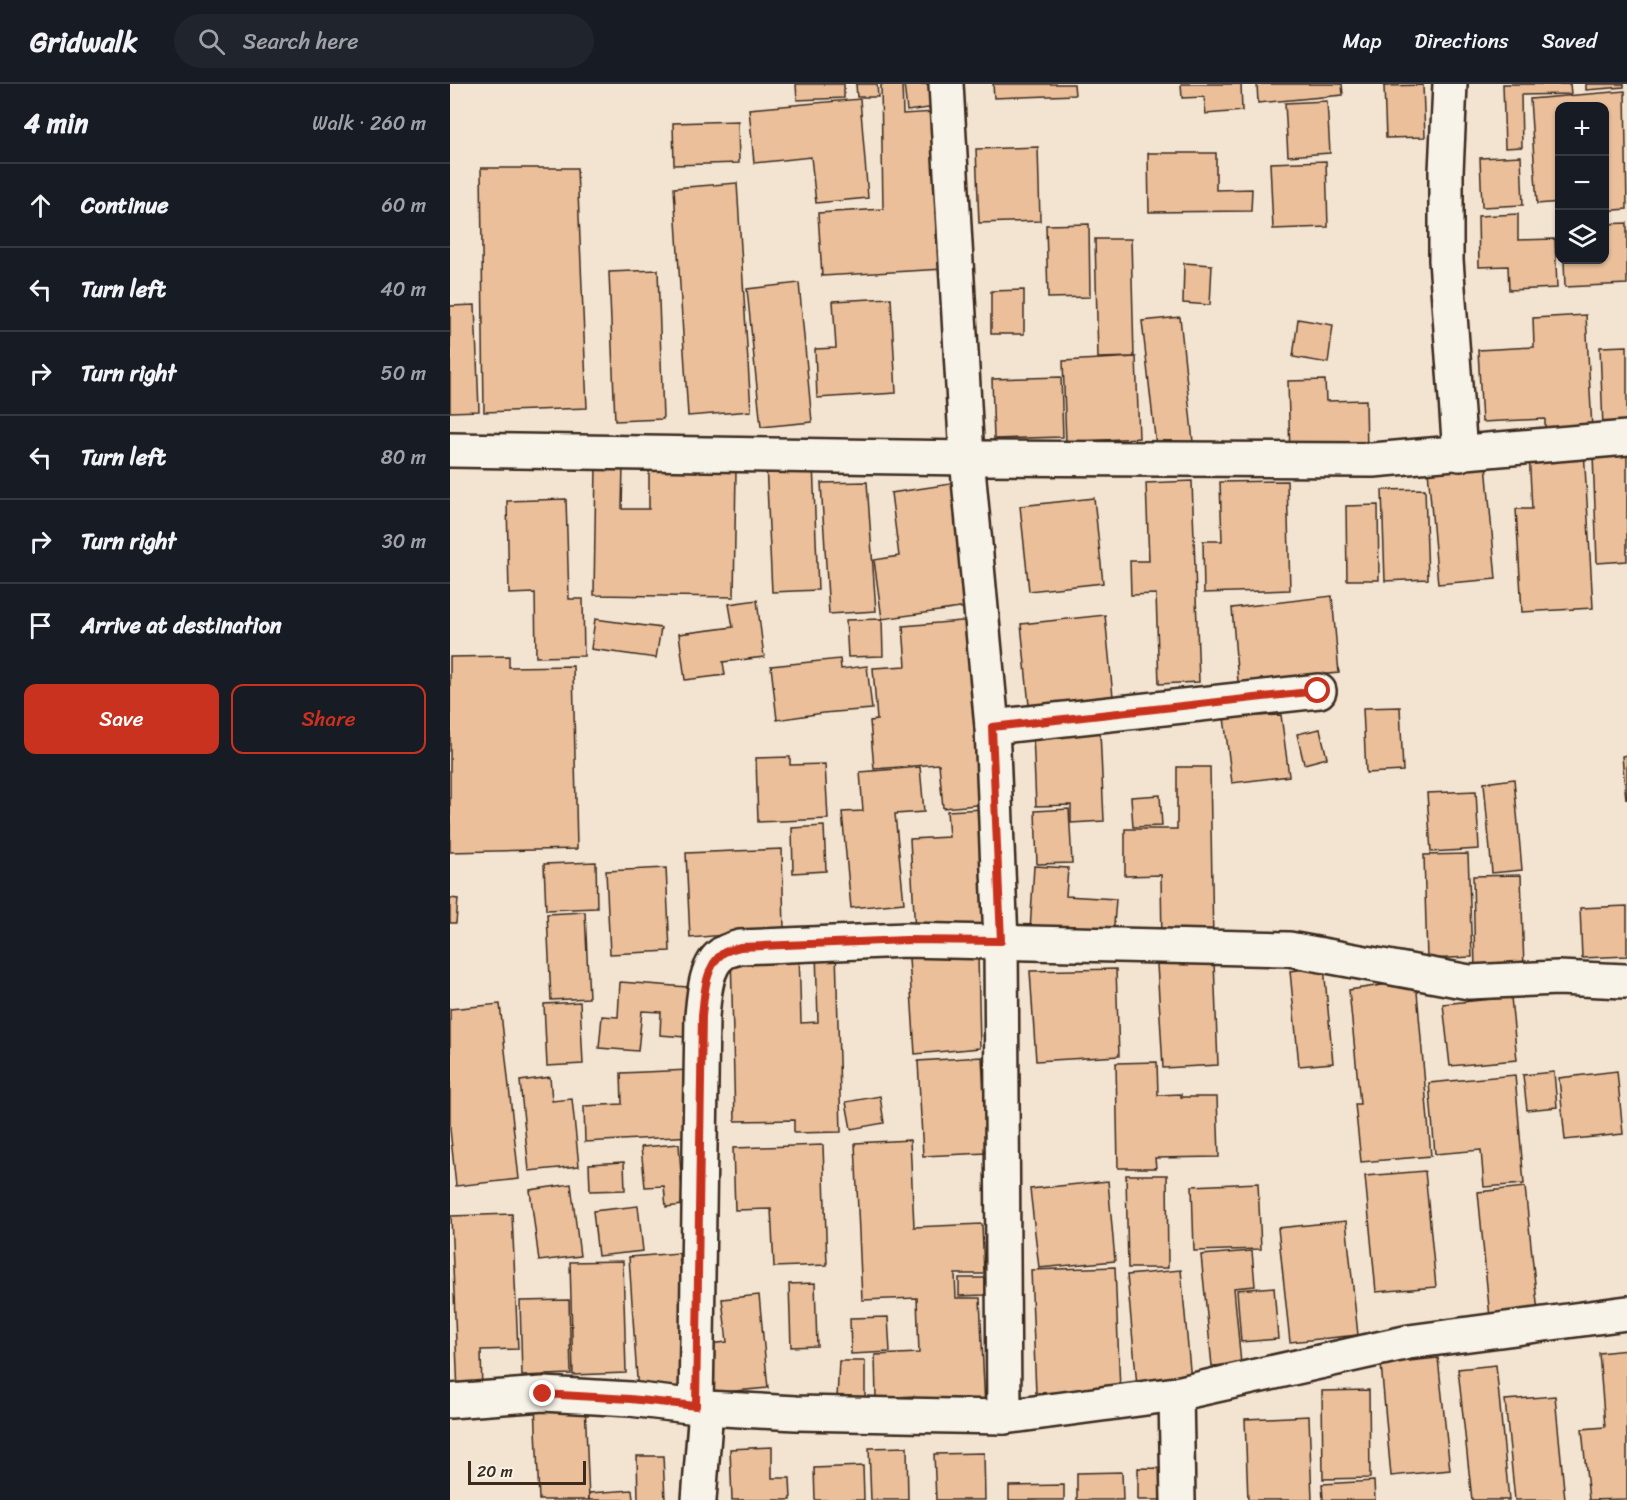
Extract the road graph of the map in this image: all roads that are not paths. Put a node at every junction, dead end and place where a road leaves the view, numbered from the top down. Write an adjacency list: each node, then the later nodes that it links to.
1 (946, 84): 6 (street)
2 (1450, 84): 5 (street)
3 (1627, 438): 5 (street)
4 (450, 450): 6 (street)
5 (1460, 454): 6 (street)
6 (967, 458): 8 (street)
7 (1318, 691): 8 (street)
8 (992, 727): 9 (street)
9 (1001, 941): 10 (street); 14 (street); 15 (street)
10 (1625, 981)
11 (1627, 1313): 12 (street)
12 (1176, 1394): 15 (street); 17 (street)
13 (450, 1401): 14 (street)
14 (701, 1407): 15 (street); 16 (street)
15 (1004, 1417)
16 (699, 1500)
17 (1178, 1500)

